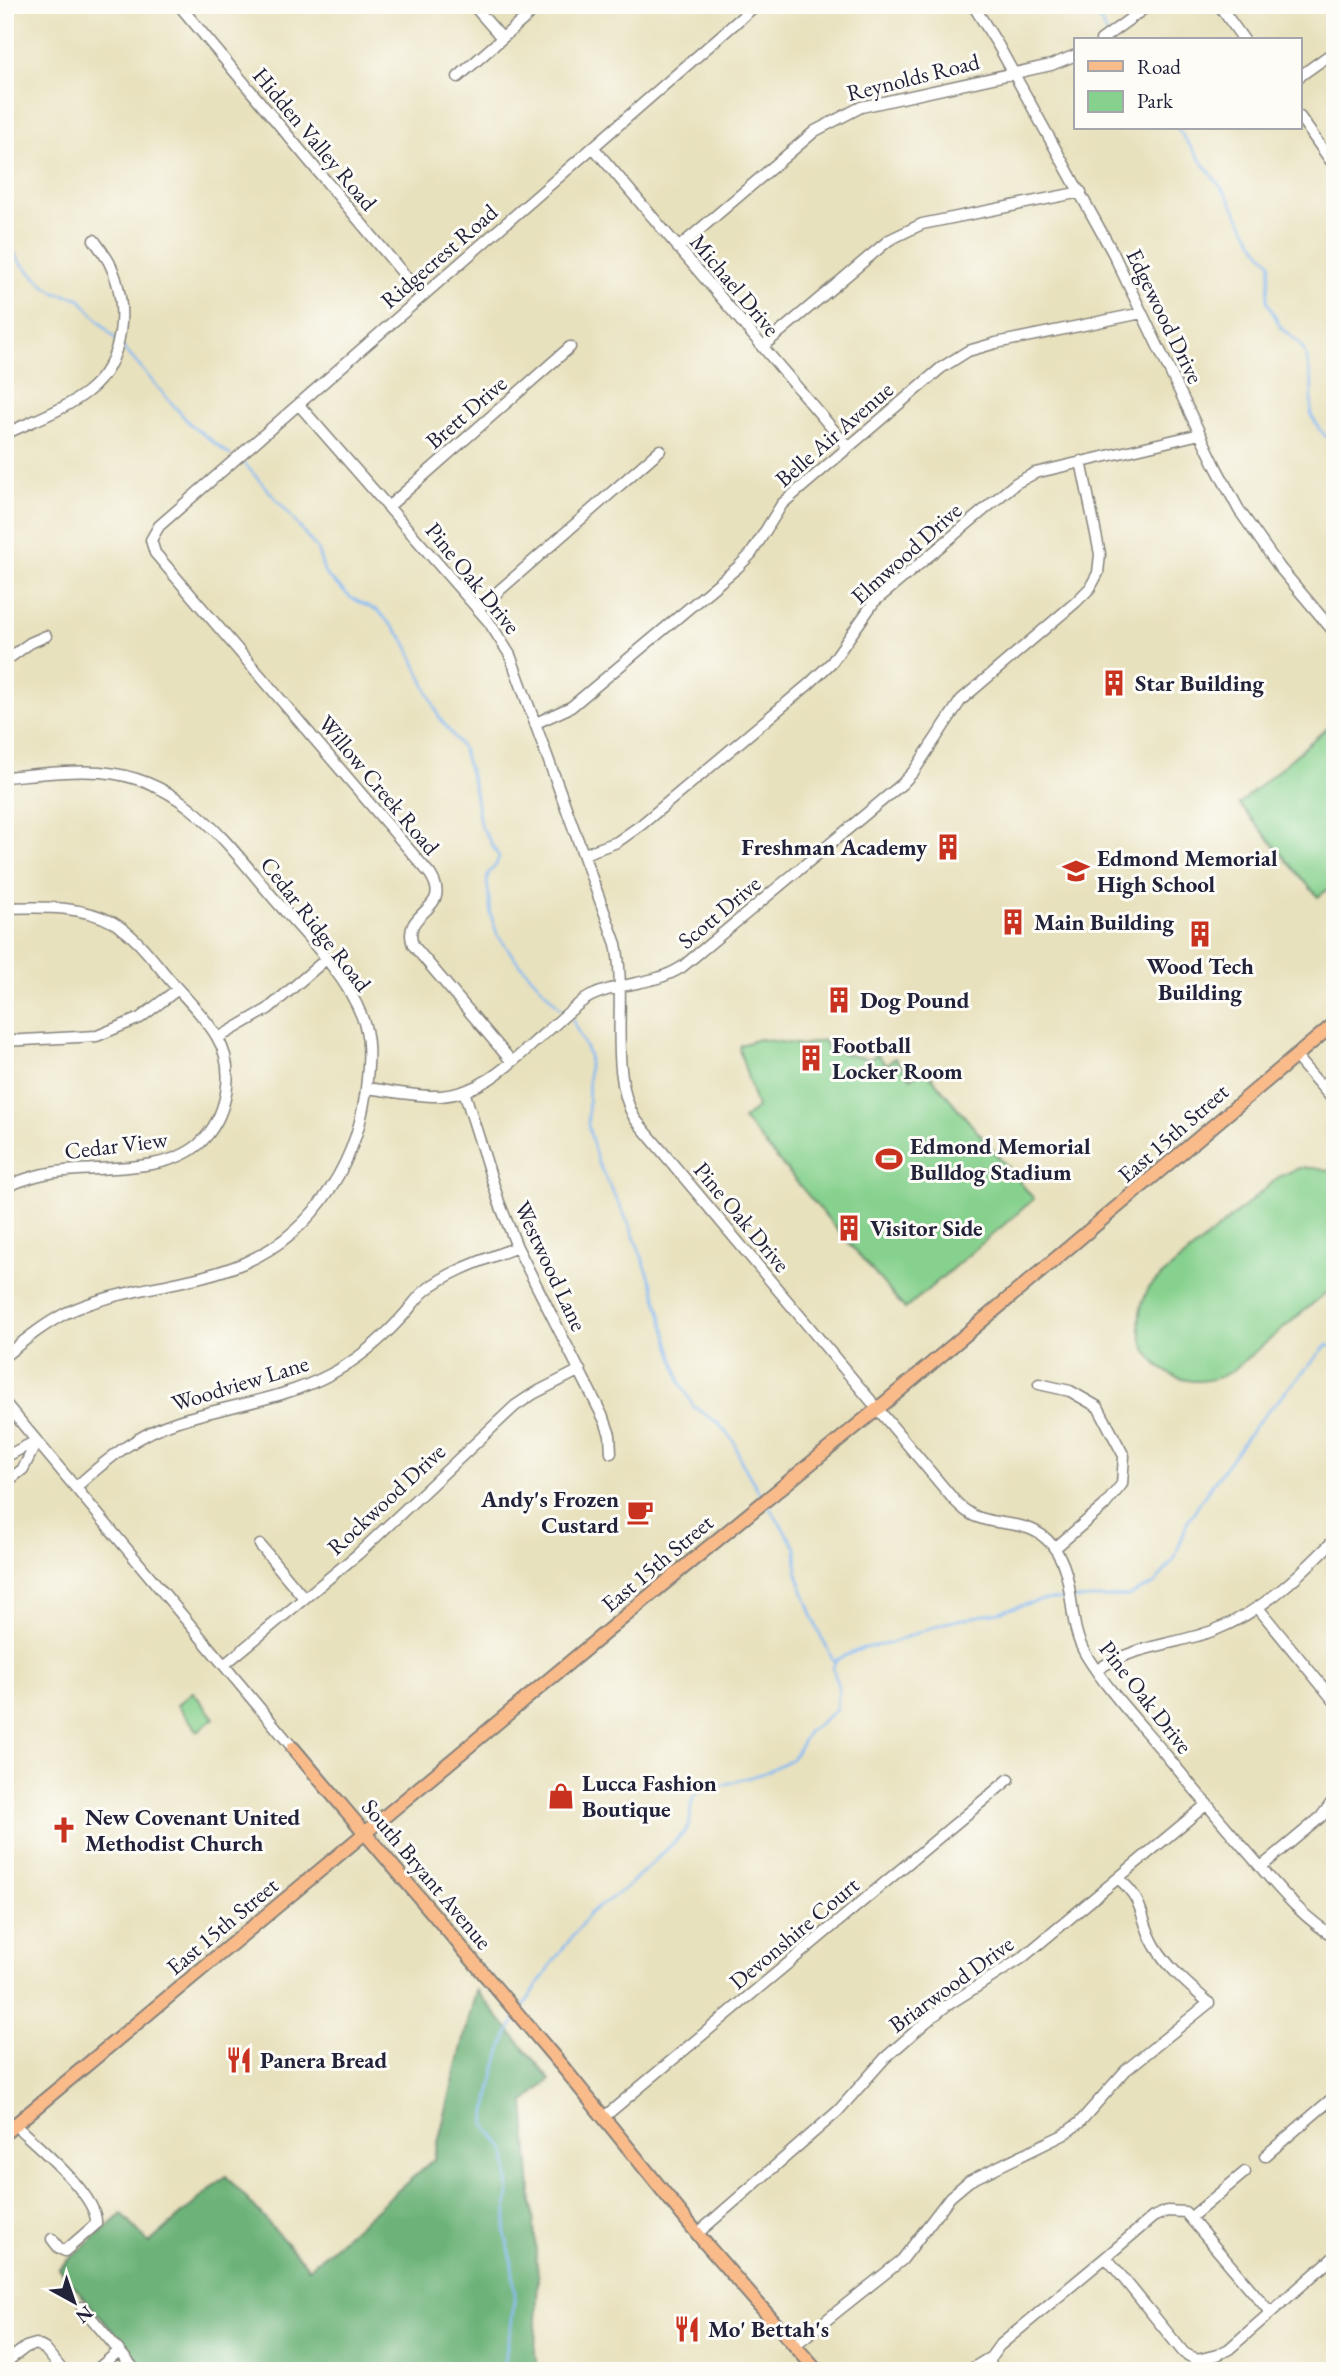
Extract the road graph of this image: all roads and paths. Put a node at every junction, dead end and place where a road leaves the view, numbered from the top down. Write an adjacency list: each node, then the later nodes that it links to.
1 (179, 5): 22 (street, Hidden Valley Road)
2 (473, 5): 8 (street)
3 (540, 5): 8 (street)
4 (756, 5): 17 (street, Ridgecrest Road)
5 (973, 5): 13 (street, Edgewood Drive)
6 (1149, 5): 9 (street)
7 (1219, 5): 10 (street)
8 (502, 38): 15 (street)
9 (1104, 38)
10 (1243, 38)
11 (1335, 51): 14 (street)
12 (1074, 56): 13 (street, Reynolds Road)
13 (1013, 72): 19 (street, Edgewood Drive); 21 (street, Reynolds Road)
14 (1302, 75)
15 (458, 77)
16 (1302, 120): 18 (street)
17 (593, 147): 21 (street, Michael Drive); 22 (street, Ridgecrest Road)
18 (1335, 167)
19 (1081, 192): 23 (street, Edgewood Drive); 25 (street)
20 (94, 240): 27 (street)
21 (678, 248): 25 (street, Michael Drive)
22 (422, 296): 26 (street, Ridgecrest Road)
23 (1142, 313): 28 (street, Edgewood Drive); 29 (street, Belle Air Avenue)
24 (570, 347): 32 (street, Brett Drive)
25 (762, 347): 29 (street, Michael Drive)
26 (299, 405): 32 (street, Pine Oak Drive); 33 (street, Ridgecrest Road)
27 (5, 434)
28 (1200, 434): 31 (street, Elmwood Drive); 35 (street, Edgewood Drive)
29 (848, 447): 38 (street, Belle Air Avenue)
30 (660, 450): 34 (street)
31 (1081, 461): 40 (street, Elmwood Drive); 43 (street, Scott Drive)
32 (388, 507): 34 (street, Pine Oak Drive)
33 (151, 540): 49 (street, Willow Creek Road)
34 (478, 608): 38 (street, Pine Oak Drive)
35 (1335, 633)
36 (46, 636): 37 (street)
37 (5, 661)
38 (536, 723): 40 (street, Pine Oak Drive)
39 (5, 777): 42 (street, Cedar Ridge Road)
40 (584, 855): 43 (street, Pine Oak Drive)
41 (5, 908): 44 (street)
42 (325, 960): 46 (street); 52 (street, Cedar Ridge Road)
43 (620, 986): 49 (street, Scott Drive); 61 (street, Pine Oak Drive)
44 (178, 989): 46 (street); 47 (street)
45 (1335, 1023): 48 (main road, East 15th Street)
46 (218, 1038): 55 (street, Cedar View)
47 (5, 1041)
48 (1296, 1056): 51 (street); 61 (main road, East 15th Street)
49 (512, 1062): 53 (street, Scott Drive)
50 (1335, 1074): 51 (street)
51 (1321, 1086): 54 (street)
52 (367, 1088): 53 (street, Scott Drive); 57 (street, Cedar Ridge Road)
53 (464, 1091): 56 (street, Westwood Lane)
54 (1335, 1102)
55 (5, 1187)
56 (517, 1247): 58 (street, Westwood Lane); 66 (street, Woodview Lane)
57 (5, 1356)
58 (580, 1370): 63 (street, Westwood Lane); 70 (street, Rockwood Drive)
59 (1039, 1384): 69 (street)
60 (5, 1403): 62 (street, South Bryant Avenue)
61 (878, 1409): 69 (street, Pine Oak Drive); 79 (main road, East 15th Street)
62 (37, 1441): 64 (street); 65 (street); 66 (street, South Bryant Avenue)
63 (611, 1454)
64 (5, 1457)
65 (5, 1483)
66 (76, 1487): 72 (street, South Bryant Avenue)
67 (1335, 1539): 71 (street)
68 (260, 1545): 70 (street)
69 (1055, 1548): 73 (street, Pine Oak Drive)
70 (304, 1598): 72 (street, Rockwood Drive)
71 (1259, 1609): 73 (street); 74 (street)
72 (224, 1665): 75 (street, South Bryant Avenue)
73 (1097, 1670): 78 (street, Pine Oak Drive)
74 (1335, 1702)
75 (293, 1748): 79 (main road, South Bryant Avenue)
76 (1010, 1779): 84 (street, Devonshire Court)
77 (1335, 1798): 80 (street)
78 (1207, 1804): 80 (street, Pine Oak Drive); 81 (street, Briarwood Drive)
79 (366, 1833): 84 (main road, South Bryant Avenue); 85 (main road, East 15th Street)
80 (1261, 1867): 82 (street, Pine Oak Drive)
81 (1119, 1879): 89 (street, Briarwood Drive); 95 (street)
82 (1335, 1937)
83 (1335, 2096): 86 (street)
84 (604, 2117): 89 (main road, South Bryant Avenue)
85 (10, 2129): 90 (street)
86 (1265, 2156)
87 (1245, 2172): 88 (street)
88 (1191, 2218): 92 (street); 94 (street)
89 (697, 2234): 95 (main road, South Bryant Avenue)
90 (52, 2239)
91 (1335, 2256): 94 (street)
92 (1106, 2257): 94 (street); 97 (street)
93 (82, 2307): 96 (street)
94 (1270, 2312)
95 (795, 2345): 102 (main road, South Bryant Avenue)
96 (119, 2351): 100 (street); 101 (street)
97 (991, 2357): 103 (street); 104 (street)
98 (5, 2363): 99 (street)
99 (63, 2371)
100 (95, 2371)
101 (135, 2371)
102 (817, 2371)
103 (968, 2371)
104 (989, 2371)

